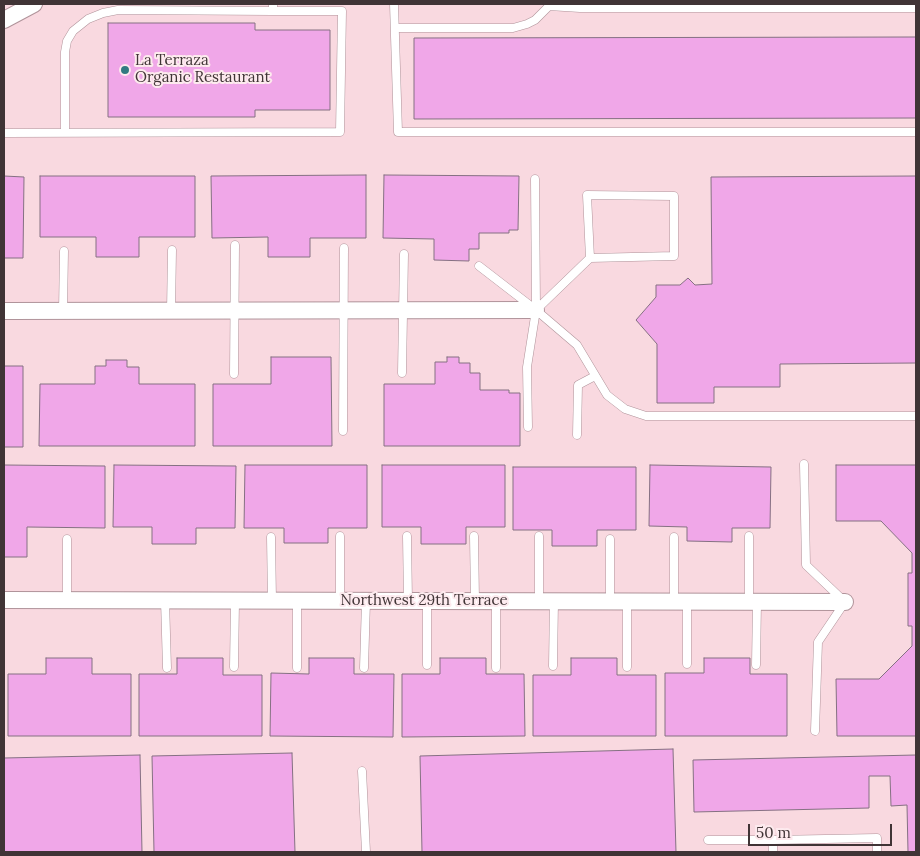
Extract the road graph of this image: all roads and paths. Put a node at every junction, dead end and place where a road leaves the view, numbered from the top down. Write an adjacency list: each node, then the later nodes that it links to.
1 (34, 4): 6 (street)
2 (394, 4): 7 (lane)
3 (549, 5): 5 (lane); 7 (lane)
4 (273, 7): 10 (lane); 10 (lane)
5 (916, 8)
6 (4, 20)
7 (395, 28): 8 (lane)
8 (916, 132)
9 (4, 133): 10 (lane)
10 (65, 133)
11 (535, 180): 20 (lane)
12 (235, 245): 24 (lane)
13 (344, 248): 25 (lane)
14 (172, 250): 23 (lane)
15 (64, 251): 22 (lane)
16 (404, 254): 19 (lane)
17 (590, 258): 17 (lane); 20 (lane)
18 (479, 266): 20 (lane)
19 (404, 310): 20 (street); 25 (street); 26 (lane)
20 (536, 310): 28 (lane); 30 (lane)
21 (4, 311): 22 (street)
22 (63, 311): 23 (street)
23 (171, 311): 24 (street)
24 (235, 311): 25 (street); 27 (lane)
25 (344, 311): 31 (lane)
26 (402, 373)
27 (234, 374)
28 (595, 376): 29 (lane); 32 (lane)
29 (916, 416)
30 (528, 427)
31 (343, 430)
32 (577, 435)
33 (804, 464): 60 (lane)
34 (340, 536): 49 (lane)
35 (407, 536): 51 (lane)
36 (474, 536): 53 (lane)
37 (540, 536): 55 (lane)
38 (749, 536): 59 (lane)
39 (271, 537): 47 (lane)
40 (674, 537): 58 (lane)
41 (610, 538): 56 (lane)
42 (66, 539): 44 (lane)
43 (4, 600): 44 (street, Northwest 29th Terrace)
44 (67, 600): 45 (street, Northwest 29th Terrace)
45 (165, 600): 46 (street, Northwest 29th Terrace); 67 (lane)
46 (235, 601): 47 (street, Northwest 29th Terrace); 65 (lane)
47 (272, 601): 48 (street, Northwest 29th Terrace)
48 (298, 601): 49 (street, Northwest 29th Terrace); 68 (lane)
49 (340, 601): 50 (street, Northwest 29th Terrace)
50 (366, 601): 51 (street, Northwest 29th Terrace); 69 (lane)
51 (408, 601): 52 (street, Northwest 29th Terrace)
52 (427, 601): 53 (street, Northwest 29th Terrace); 62 (lane)
53 (475, 601): 54 (street, Northwest 29th Terrace)
54 (496, 601): 55 (street, Northwest 29th Terrace); 70 (lane)
55 (547, 601): 56 (street, Northwest 29th Terrace); 64 (lane)
56 (610, 601): 57 (street, Northwest 29th Terrace)
57 (626, 601): 58 (street, Northwest 29th Terrace); 66 (lane)
58 (681, 602): 59 (street, Northwest 29th Terrace); 61 (lane)
59 (753, 602): 60 (street, Northwest 29th Terrace); 63 (lane)
60 (845, 602): 71 (lane)
61 (687, 664)
62 (427, 665)
63 (756, 665)
64 (553, 666)
65 (234, 667)
66 (627, 667)
67 (167, 668)
68 (297, 668)
69 (364, 668)
70 (496, 668)
71 (815, 731)
72 (362, 771): 75 (lane)
73 (708, 840): 74 (lane)
74 (773, 840): 76 (lane); 77 (lane)
75 (366, 852)
76 (773, 852)
77 (877, 852)

